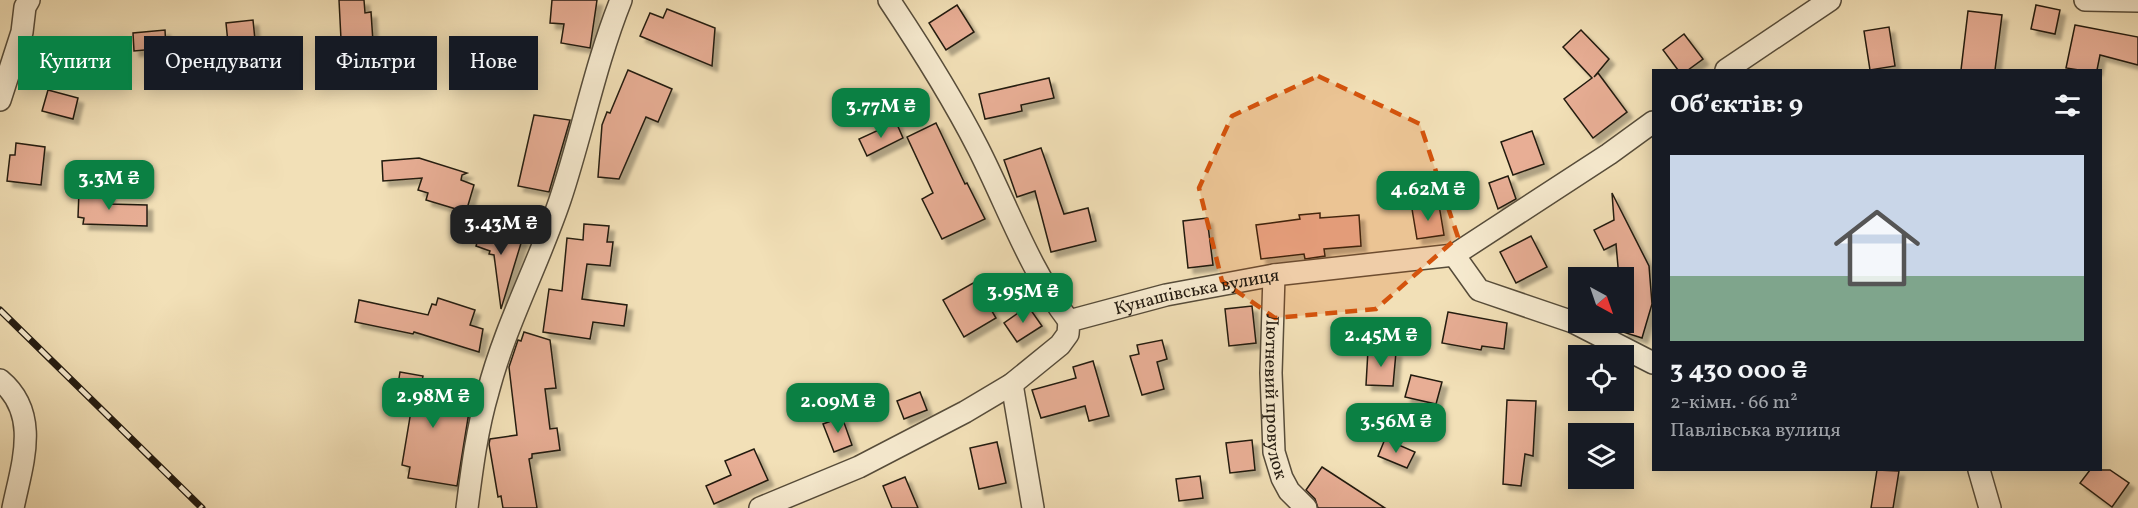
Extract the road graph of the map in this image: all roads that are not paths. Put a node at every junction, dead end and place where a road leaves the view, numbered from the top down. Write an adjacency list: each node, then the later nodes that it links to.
1 (621, 0): 18 (street)
2 (889, 0): 12 (street)
3 (1830, 0): 7 (street)
4 (2085, 0): 5 (street)
5 (2138, 1)
6 (25, 2): 8 (street)
7 (1727, 69)
8 (0, 100)
9 (1652, 123): 10 (street, Кунашівська вулиця)
10 (1454, 255): 11 (street, Кунашівська вулиця); 13 (street)
11 (1274, 275): 12 (street, Кунашівська вулиця); 21 (street, Лютневий провулок)
12 (1069, 321): 15 (street)
13 (1652, 362)
14 (0, 380): 17 (street)
15 (1012, 384): 19 (street); 20 (street)
16 (1979, 471): 22 (street)
17 (13, 508)
18 (467, 508)
19 (760, 508)
20 (1034, 508)
21 (1306, 508)
22 (1990, 508)

